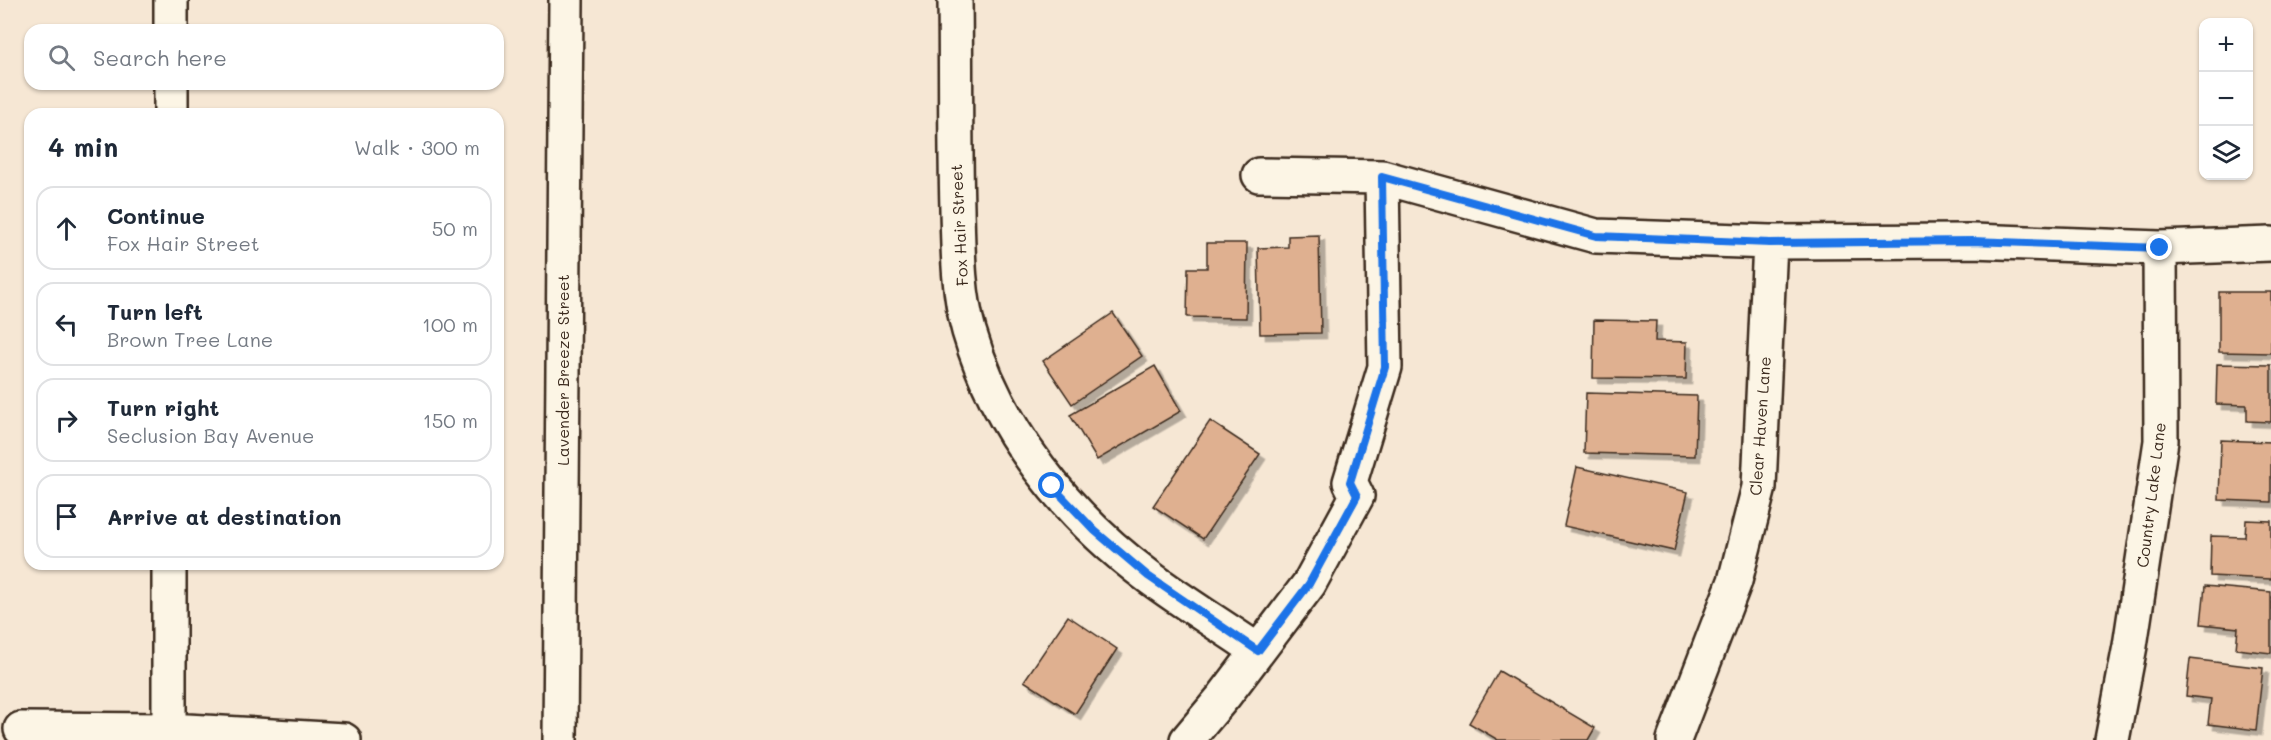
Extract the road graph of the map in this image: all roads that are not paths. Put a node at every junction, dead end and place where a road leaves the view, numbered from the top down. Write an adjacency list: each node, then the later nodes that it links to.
1 (171, 0): 4 (street)
2 (567, 0): 17 (street, Lavender Breeze Street)
3 (956, 0): 13 (street, Fox Hair Street)
4 (171, 24)
5 (171, 90): 6 (street)
6 (171, 108)
7 (1259, 175): 8 (street)
8 (1382, 177): 9 (street); 13 (street)
9 (1770, 243): 11 (street); 19 (street, Clear Haven Lane)
10 (2271, 244): 11 (street)
11 (2160, 248): 20 (street, Country Lake Lane)
12 (169, 570): 15 (street)
13 (1258, 651): 18 (street)
14 (21, 729): 15 (street)
15 (169, 729): 16 (street)
16 (344, 740)
17 (560, 740)
18 (1187, 740)
19 (1674, 740)
20 (2112, 740)

